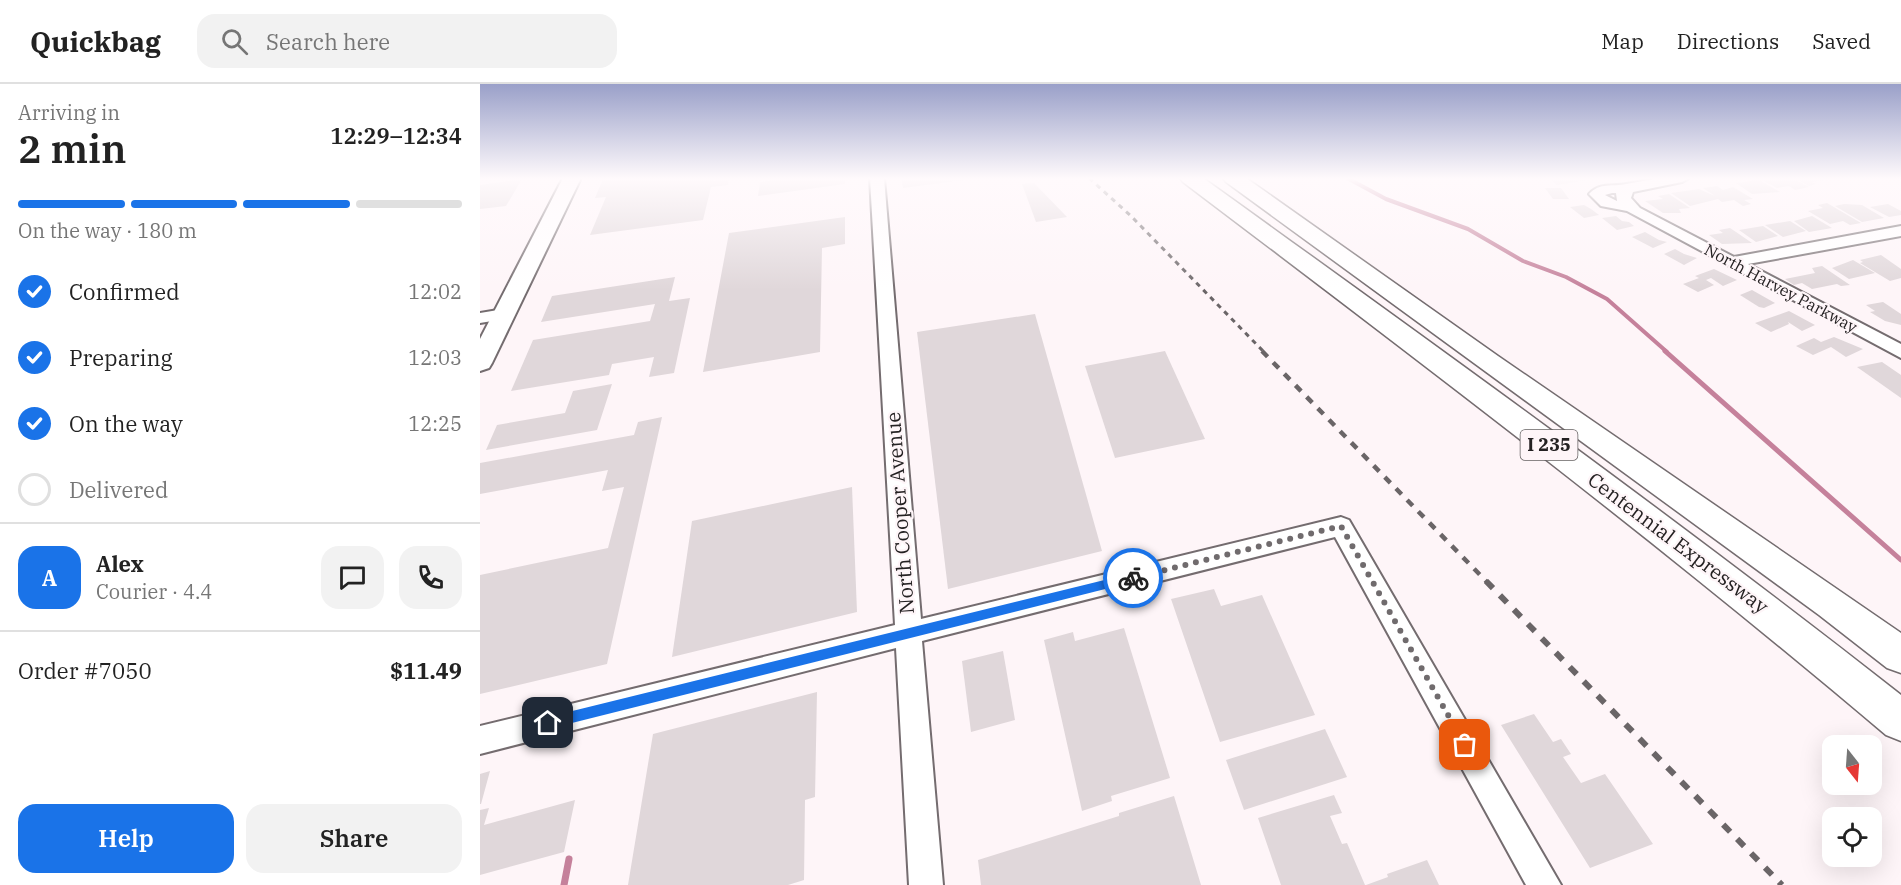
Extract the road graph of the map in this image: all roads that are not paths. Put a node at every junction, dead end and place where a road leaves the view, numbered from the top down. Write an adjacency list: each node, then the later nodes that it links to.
1 (551, 215): 8 (main road)
2 (880, 215): 13 (street, North Cooper Avenue)
3 (1241, 215): 15 (highway, Centennial Expressway / I 235)
4 (1285, 215): 11 (highway, Centennial Expressway / I 235)
5 (1645, 215): 7 (street, North Harvey Parkway)
6 (1901, 231): 7 (street)
7 (1732, 262): 9 (street, North Harvey Parkway)
8 (491, 321): 10 (main road)
9 (1901, 352)
10 (480, 363)
11 (1605, 445): 12 (highway); 14 (highway, Centennial Expressway / I 235)
12 (1901, 628)
13 (909, 634): 16 (street); 17 (street, North Cooper Avenue); 18 (street)
14 (1901, 656)
15 (1901, 721)
16 (480, 740)
17 (926, 885)
18 (1544, 885)

